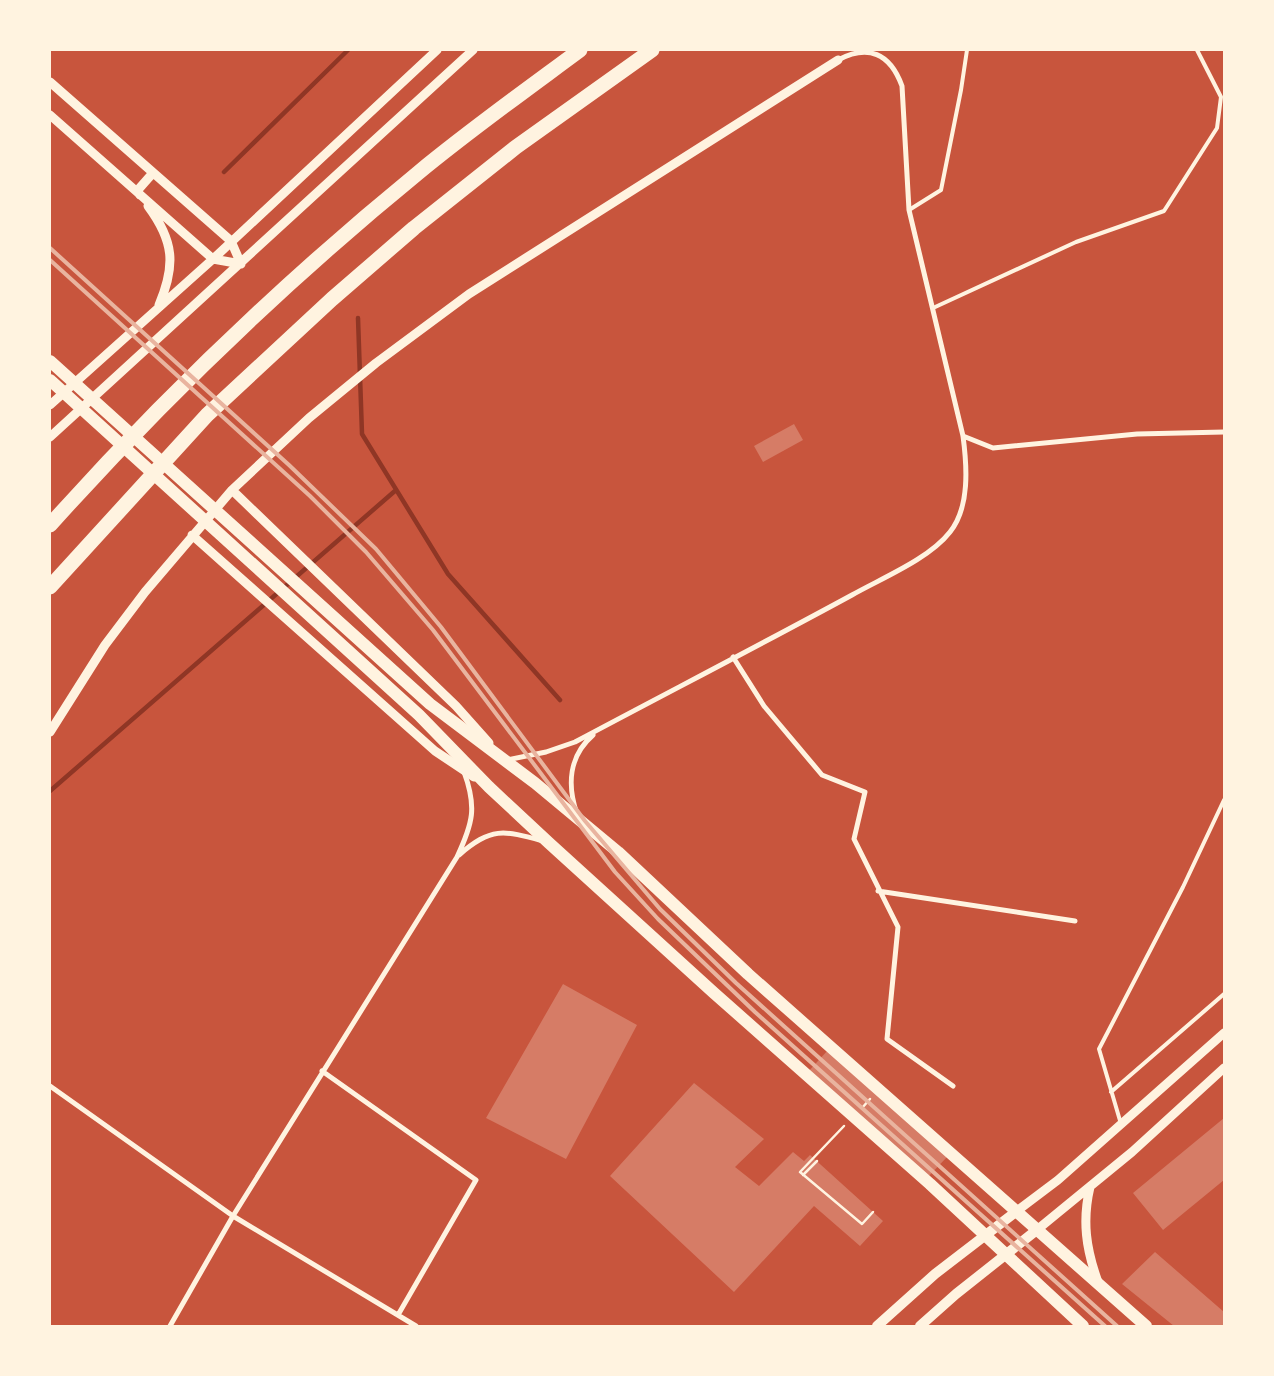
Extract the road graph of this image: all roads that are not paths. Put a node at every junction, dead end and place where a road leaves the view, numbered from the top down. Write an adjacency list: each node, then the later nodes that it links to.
1 (437, 50): 13 (street)
2 (473, 50): 15 (street)
3 (580, 50): 25 (highway)
4 (652, 50): 27 (highway)
5 (967, 50): 12 (lane)
6 (1197, 50): 17 (lane)
7 (838, 60): 12 (street); 24 (street)
8 (50, 82): 10 (street)
9 (50, 115): 11 (street)
10 (152, 174): 11 (street); 13 (street)
11 (137, 191): 14 (street); 16 (street)
12 (910, 210): 17 (street)
13 (231, 241): 14 (street); 15 (street)
14 (213, 259): 15 (street); 16 (street)
15 (241, 264): 23 (street)
16 (158, 308): 20 (street)
17 (933, 308): 22 (street)
18 (50, 361): 32 (main road)
19 (50, 380): 31 (main road)
20 (50, 405)
21 (1224, 432): 22 (street)
22 (963, 436): 28 (street)
23 (50, 438)
24 (232, 490): 26 (street); 32 (street)
25 (50, 525)
26 (192, 535): 30 (street); 33 (street)
27 (50, 587)
28 (734, 657): 29 (street); 39 (street)
29 (600, 728): 32 (street); 36 (street)
30 (50, 732)
31 (454, 750): 33 (street); 34 (main road)
32 (504, 760): 36 (main road)
33 (464, 770): 34 (street); 38 (street)
34 (489, 787): 37 (main road)
35 (1224, 800): 47 (lane)
36 (579, 819): 50 (main road)
37 (549, 843): 38 (street); 53 (main road)
38 (457, 857): 44 (street)
39 (878, 891): 40 (street); 46 (street)
40 (1075, 921)
41 (1224, 994): 47 (lane)
42 (1224, 1033): 48 (street)
43 (1224, 1068): 49 (street)
44 (322, 1071): 51 (street); 56 (street)
45 (50, 1086): 51 (street)
46 (953, 1086)
47 (1111, 1092): 48 (lane)
48 (1121, 1124): 50 (street)
49 (1090, 1187): 52 (street); 55 (street)
50 (1017, 1211): 52 (main road); 53 (main road)
51 (233, 1216): 56 (street); 57 (street)
52 (1038, 1229): 54 (main road); 55 (main road)
53 (984, 1234): 54 (main road); 59 (main road)
54 (1005, 1255): 60 (main road); 61 (main road)
55 (1098, 1282): 62 (main road)
56 (398, 1315): 58 (street)
57 (170, 1326)
58 (416, 1326)
59 (878, 1326)
60 (920, 1326)
61 (1083, 1326)
62 (1146, 1326)

